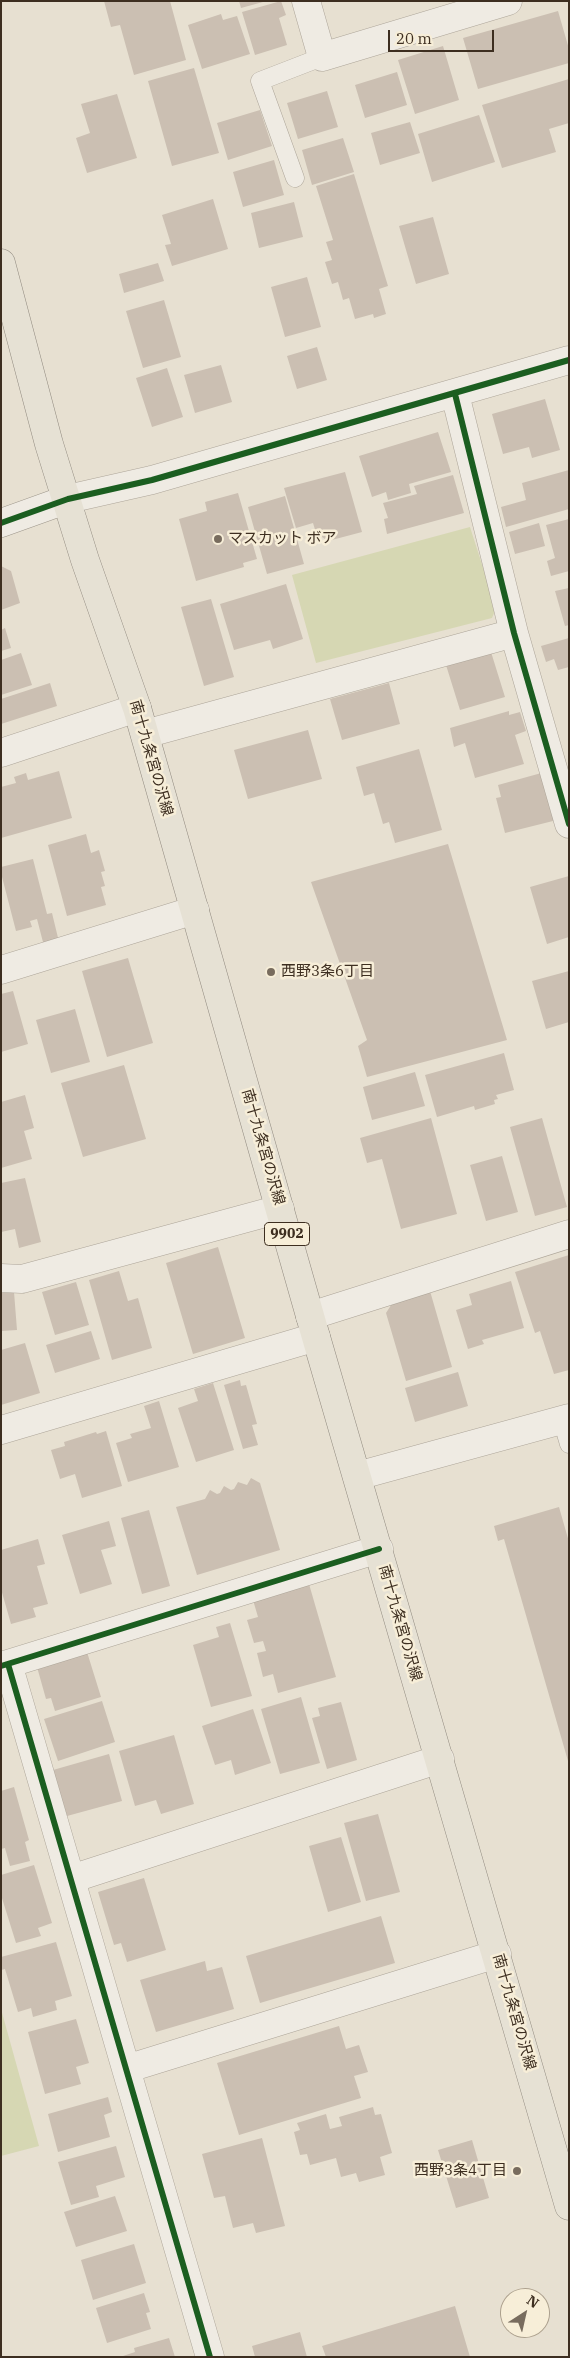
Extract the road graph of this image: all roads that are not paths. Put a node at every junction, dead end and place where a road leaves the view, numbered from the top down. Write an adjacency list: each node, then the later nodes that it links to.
1 (306, 1): 3 (street)
2 (508, 1): 3 (street)
3 (322, 57): 4 (lane)
4 (295, 178)
5 (1, 263): 8 (main road, 南十九条宮の沢線 / 9902)
6 (569, 360): 7 (street)
7 (455, 394): 8 (street); 10 (street)
8 (68, 499): 9 (street); 11 (main road, 南十九条宮の沢線 / 9902)
9 (1, 523)
10 (514, 633): 12 (street); 14 (street)
11 (137, 708): 12 (main road, 南十九条宮の沢線 / 9902); 13 (street)
12 (145, 734): 15 (main road, 南十九条宮の沢線 / 9902)
13 (1, 753)
14 (569, 824)
15 (195, 910): 16 (street); 17 (main road, 南十九条宮の沢線 / 9902)
16 (1, 970)
17 (280, 1209): 19 (street); 20 (main road, 南十九条宮の沢線 / 9902)
18 (569, 1234): 20 (street)
19 (1, 1278)
20 (313, 1327): 22 (street); 23 (main road, 南十九条宮の沢線 / 9902)
21 (567, 1427): 23 (street)
22 (1, 1430)
23 (357, 1476): 24 (main road, 南十九条宮の沢線 / 9902)
24 (378, 1549): 25 (street); 26 (main road, 南十九条宮の沢線 / 9902)
25 (5, 1665): 27 (street)
26 (440, 1759): 27 (street); 28 (main road, 南十九条宮の沢線 / 9902)
27 (71, 1879): 29 (street)
28 (497, 1954): 29 (street); 30 (main road, 南十九条宮の沢線 / 9902)
29 (126, 2069): 31 (street)
30 (569, 2206)
31 (210, 2357)

